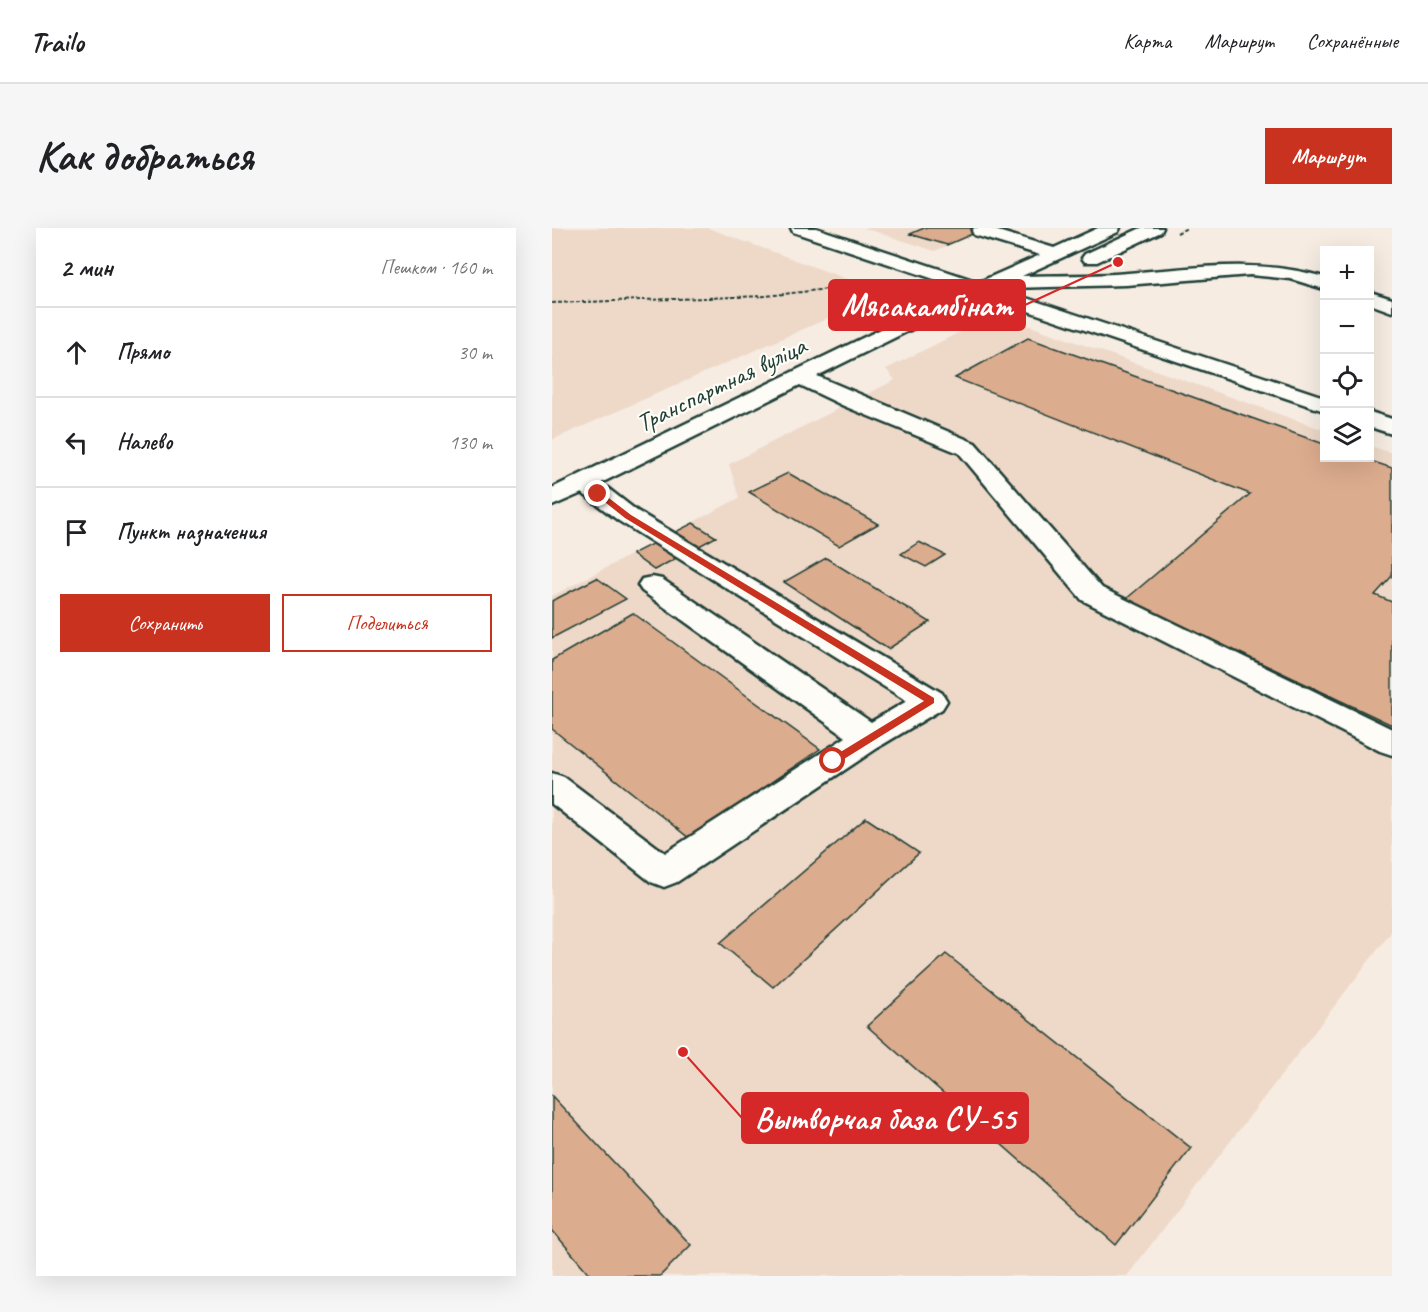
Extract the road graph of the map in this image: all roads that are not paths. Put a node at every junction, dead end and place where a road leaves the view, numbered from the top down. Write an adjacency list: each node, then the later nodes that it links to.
1 (799, 228): 8 (street)
2 (1112, 228): 5 (street)
3 (1155, 228): 6 (street)
4 (980, 231): 5 (street)
5 (1056, 254): 8 (street)
6 (1046, 280): 7 (street); 8 (street)
7 (1320, 282)
8 (979, 289): 11 (street, Транспартная вуліца); 12 (street)
9 (1374, 299): 10 (street)
10 (1392, 306)
11 (801, 377): 15 (street, Транспартная вуліца); 19 (street)
12 (1320, 403)
13 (1374, 420): 14 (street)
14 (1392, 427)
15 (584, 482): 16 (street, Транспартная вуліца); 18 (street)
16 (552, 498)
17 (652, 585): 18 (street)
18 (870, 737): 20 (street)
19 (1392, 743)
20 (552, 786)

